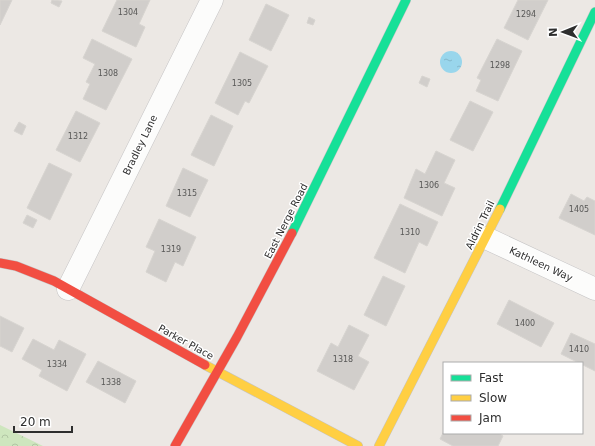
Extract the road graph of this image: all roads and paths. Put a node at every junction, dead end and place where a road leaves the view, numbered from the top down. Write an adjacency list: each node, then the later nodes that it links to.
1 (212, 0): 6 (street, Bradley Lane)
2 (406, 0): 8 (street, East Nerge Road)
3 (595, 12): 4 (street, Aldrin Trail)
4 (486, 238): 7 (street, Kathleen Way); 11 (street, Aldrin Trail)
5 (0, 263): 6 (street, Parker Place)
6 (68, 289): 8 (street, Parker Place)
7 (595, 290)
8 (219, 373): 9 (street, East Nerge Road); 10 (street, Parker Place)
9 (175, 446)
10 (358, 446)
11 (379, 446)

